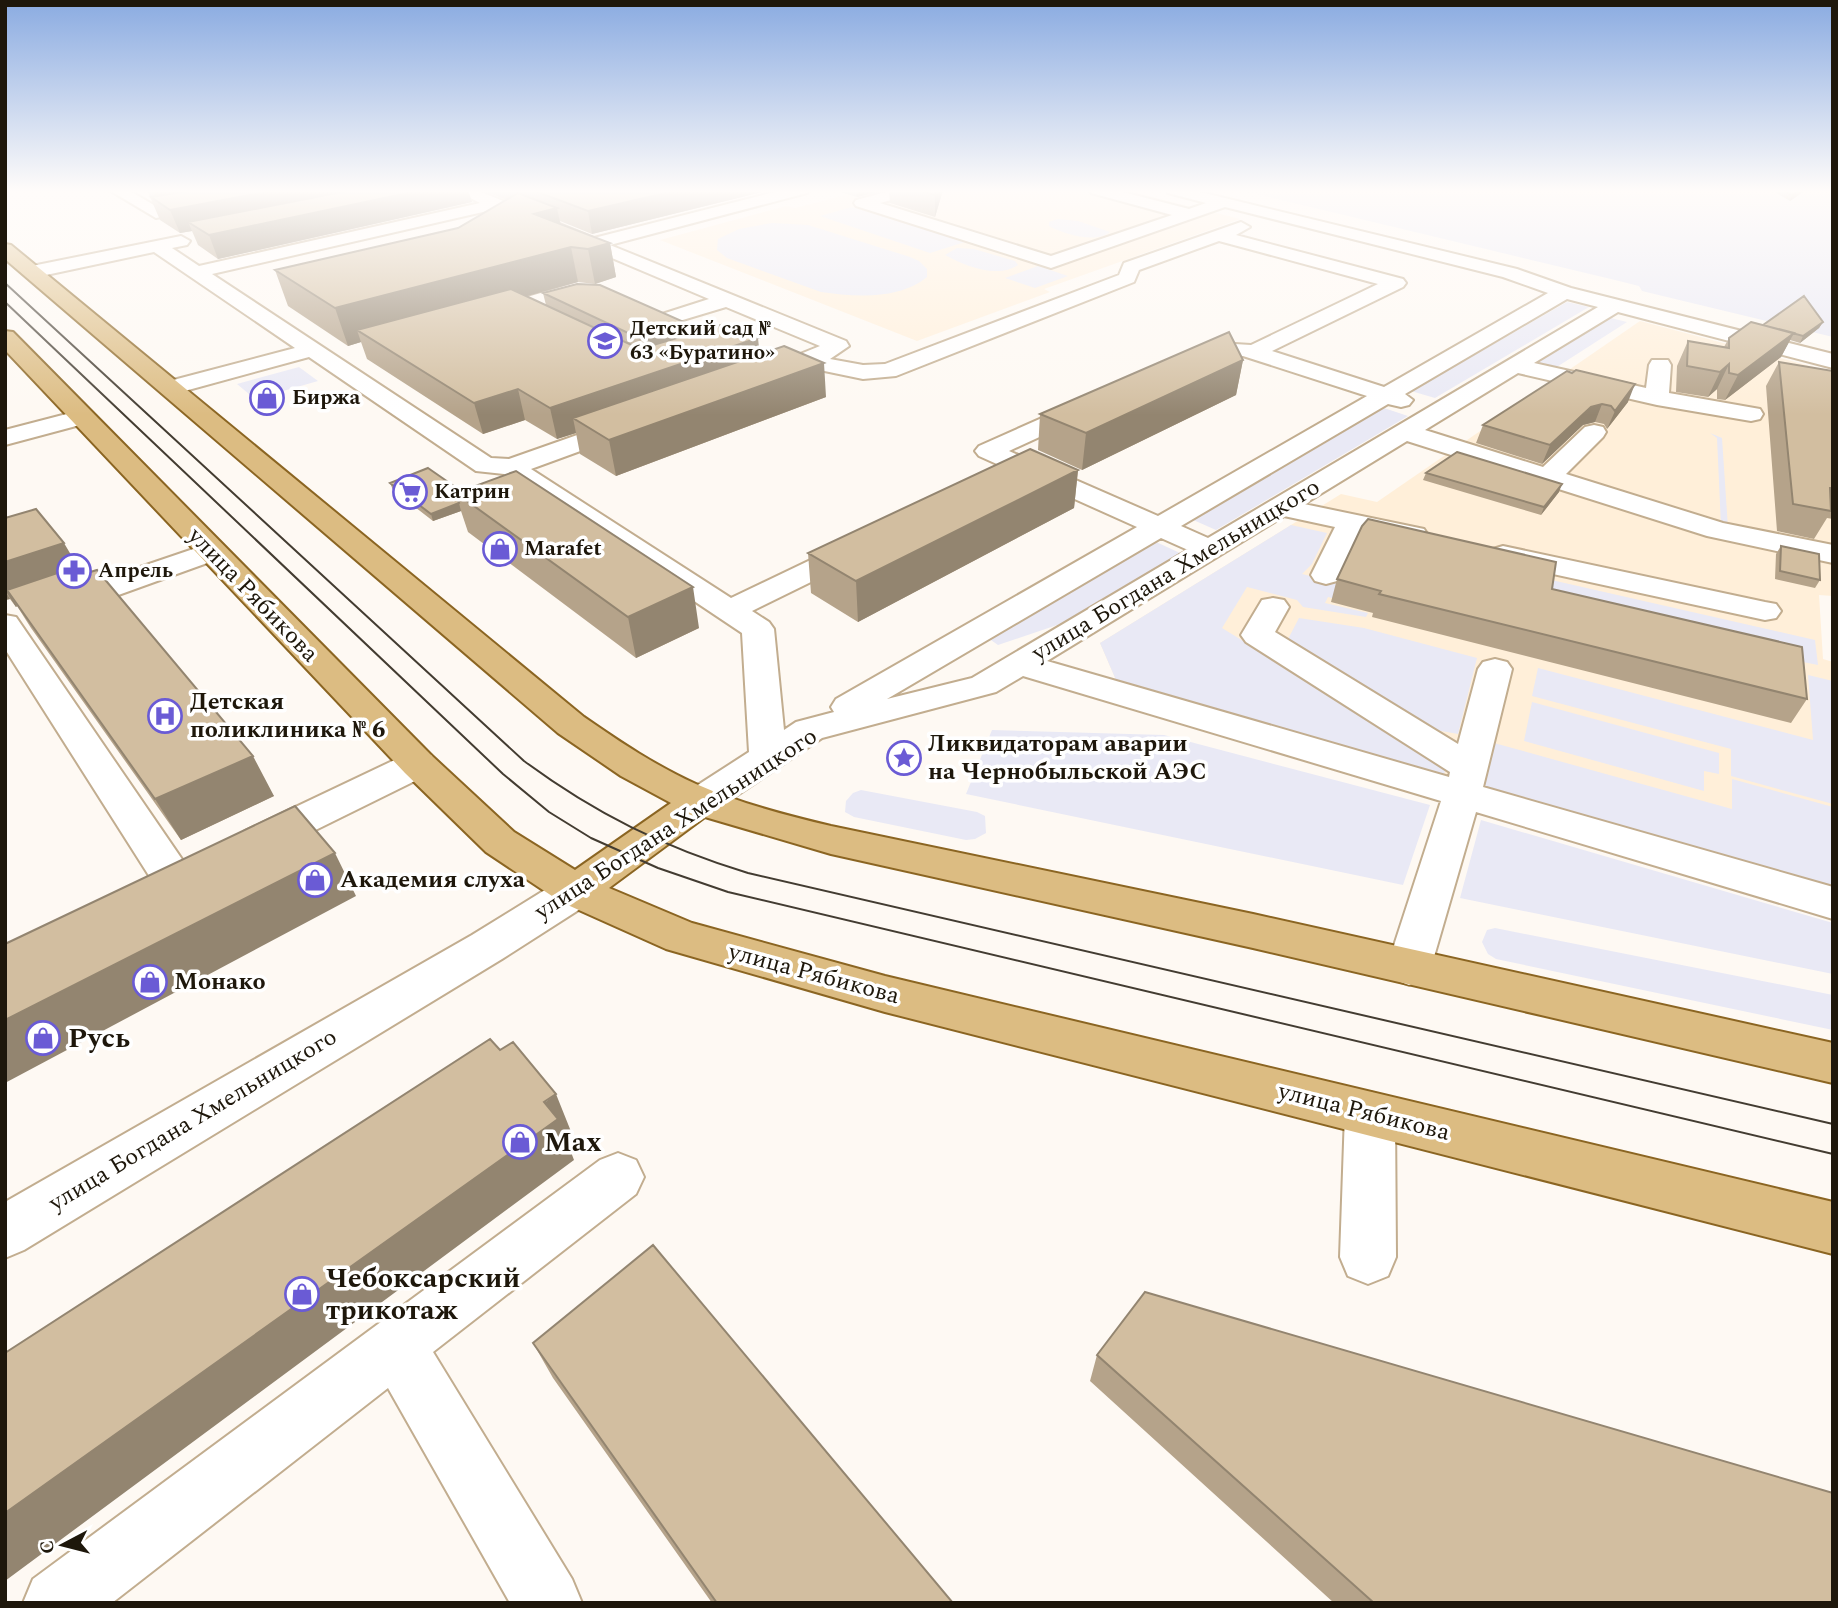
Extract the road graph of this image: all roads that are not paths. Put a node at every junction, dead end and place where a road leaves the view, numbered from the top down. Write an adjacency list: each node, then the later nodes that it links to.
1 (125, 265): 7 (street)
2 (181, 265): 17 (street)
3 (643, 265): 9 (street)
4 (1136, 265): 19 (street)
5 (1327, 265): 15 (street)
6 (1478, 265): 8 (street)
7 (19, 274): 24 (main road)
8 (1564, 292): 10 (street); 25 (street)
9 (727, 300): 12 (street); 19 (street)
10 (1615, 305): 18 (street); 20 (street, улица Богдана Хмельницкого)
11 (642, 308): 12 (street)
12 (666, 319): 13 (street)
13 (699, 334)
14 (5, 337): 30 (main road, улица Рябикова)
15 (1253, 352): 22 (street); 25 (street)
16 (354, 353): 17 (street)
17 (322, 355): 24 (street); 35 (street)
18 (1833, 360)
19 (808, 361): 23 (street)
20 (1514, 365): 26 (street); 28 (street, улица Богдана Хмельницкого)
21 (1660, 365): 26 (street)
22 (1162, 372)
23 (739, 386)
24 (170, 388): 58 (main road)
25 (1386, 396): 28 (street); 42 (street)
26 (1657, 398): 29 (street)
27 (1100, 400): 36 (street)
28 (1437, 412): 32 (street, улица Богдана Хмельницкого)
29 (1751, 414)
30 (82, 417): 34 (street); 45 (main road, улица Рябикова)
31 (651, 417): 35 (street)
32 (1405, 432): 37 (street); 39 (street, улица Богдана Хмельницкого)
33 (1594, 432): 37 (street)
34 (5, 438)
35 (511, 467): 49 (street)
36 (1023, 467): 38 (street); 42 (street)
37 (1548, 477): 46 (street)
38 (986, 485)
39 (1280, 506): 41 (street); 44 (street, улица Богдана Хмельницкого)
40 (1811, 517): 46 (street)
41 (1351, 522): 47 (street); 50 (street)
42 (1159, 527): 44 (street); 54 (street)
43 (877, 538): 49 (street)
44 (1210, 549): 52 (street, улица Богдана Хмельницкого)
45 (211, 552): 51 (street); 56 (main road, улица Рябикова)
46 (1824, 552)
47 (1326, 575)
48 (1273, 607): 57 (street)
49 (730, 610): 55 (street)
50 (1765, 611)
51 (5, 624): 56 (street)
52 (1020, 664): 54 (street, улица Богдана Хмельницкого); 57 (street)
53 (1495, 669): 57 (street)
54 (809, 730): 55 (street, улица Богдана Хмельницкого)
55 (768, 757): 58 (street, улица Богдана Хмельницкого)
56 (418, 764): 59 (main road, улица Рябикова)
57 (1466, 781): 60 (street); 61 (street)
58 (701, 801): 59 (main road, улица Богдана Хмельницкого); 61 (main road)
59 (576, 891): 63 (main road, улица Рябикова); 66 (street, улица Богдана Хмельницкого)
60 (1833, 903)
61 (1409, 967): 62 (main road)
62 (1833, 1063)
63 (1370, 1114): 65 (main road, улица Рябикова); 67 (street)
64 (618, 1177): 68 (street)
65 (1833, 1228)
66 (5, 1231)
67 (1367, 1258)
68 (396, 1346): 69 (street); 70 (street)
69 (57, 1603)
70 (548, 1603)

